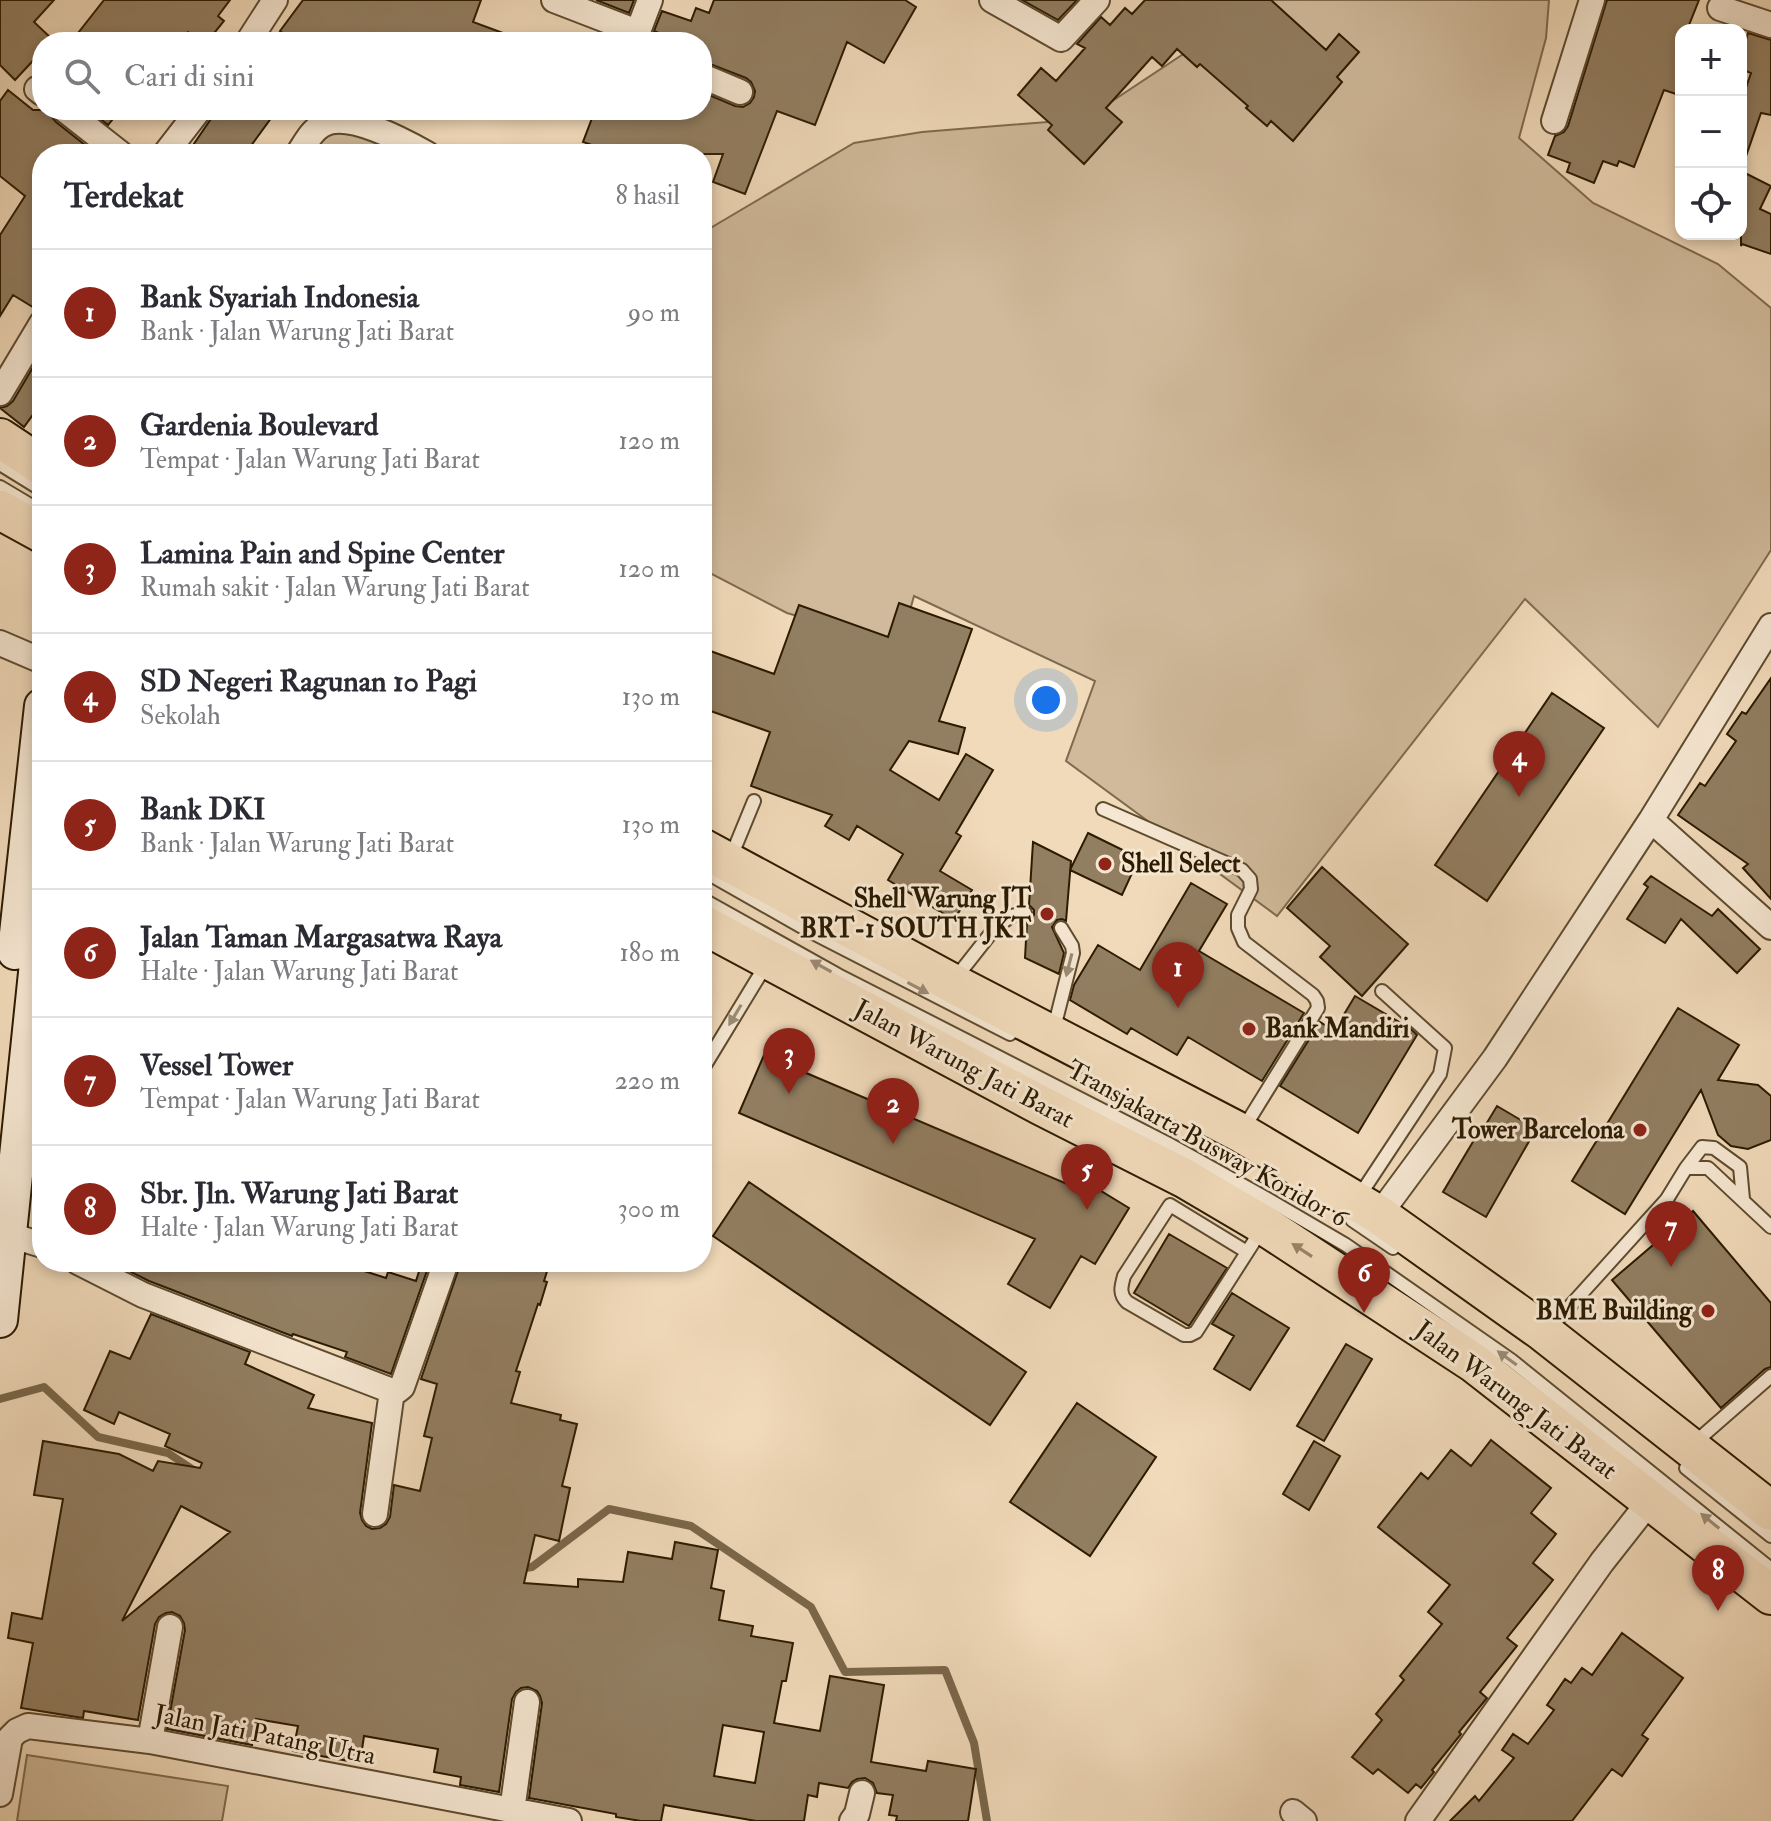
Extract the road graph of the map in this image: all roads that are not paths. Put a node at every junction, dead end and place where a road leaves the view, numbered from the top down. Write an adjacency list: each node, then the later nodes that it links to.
1 (554, 0): 10 (street)
2 (650, 0): 11 (street)
3 (992, 0): 4 (street)
4 (1097, 0)
5 (1592, 0): 16 (street)
6 (273, 3): 9 (street)
7 (1717, 13): 8 (street)
8 (1771, 25)
9 (254, 32)
10 (624, 32)
11 (637, 32)
12 (712, 80): 13 (street)
13 (740, 92)
14 (78, 120): 17 (street)
15 (191, 120): 18 (street)
16 (1554, 121)
17 (108, 144)
18 (173, 144)
19 (305, 144): 20 (street)
20 (408, 144)
21 (32, 340): 22 (street)
22 (0, 393)
23 (0, 438): 24 (main road)
24 (32, 459)
25 (0, 464): 26 (lane)
26 (32, 484)
27 (0, 487): 28 (lane)
28 (32, 526)
29 (1771, 626): 35 (street)
30 (0, 643): 31 (street)
31 (32, 657)
32 (754, 801): 36 (lane)
33 (32, 806): 41 (main road)
34 (1103, 809): 51 (lane)
35 (1651, 820): 42 (street); 55 (street)
36 (712, 860)
37 (712, 862): 46 (main road)
38 (712, 862): 48 (lane, one-way to 48)
39 (712, 905): 72 (lane, Transjakarta Busway Koridor 6, one-way to 39)
40 (1025, 913): 46 (lane)
41 (20, 926): 50 (main road)
42 (1771, 927)
43 (1061, 928): 48 (lane, one-way to 48)
44 (712, 929): 45 (main road, Jalan Warung Jati Barat)
45 (768, 960): 49 (lane, one-way to 49); 53 (main road, Jalan Warung Jati Barat)
46 (952, 983): 48 (main road)
47 (1382, 991): 55 (lane)
48 (1036, 1037): 51 (main road)
49 (712, 1053)
50 (9, 1084): 57 (main road)
51 (1241, 1133): 55 (main road)
52 (1686, 1168): 54 (lane); 54 (lane); 64 (lane)
53 (1177, 1192): 58 (main road, Jalan Warung Jati Barat); 58 (lane)
54 (1743, 1199): 56 (lane)
55 (1358, 1209): 60 (lane, Transjakarta Busway Koridor 6); 64 (main road)
56 (1771, 1227)
57 (4, 1233): 59 (street); 63 (main road)
58 (1254, 1238): 68 (main road, Jalan Warung Jati Barat, one-way to 58)
59 (32, 1242)
60 (1403, 1255)
61 (117, 1272): 66 (street)
62 (442, 1272): 66 (street)
63 (1, 1311)
64 (1542, 1331): 67 (main road)
65 (1771, 1376): 67 (lane)
66 (397, 1389): 70 (street)
67 (1683, 1454): 69 (main road); 71 (lane)
68 (1650, 1501): 73 (main road, Jalan Warung Jati Barat); 82 (street)
69 (1771, 1511)
70 (375, 1514)
71 (1771, 1536)
72 (1771, 1569)
73 (1771, 1595)
74 (170, 1627): 76 (street)
75 (527, 1702): 79 (street)
76 (150, 1741): 78 (street, Jalan Jati Patang Utra); 79 (street, Jalan Jati Patang Utra)
77 (862, 1793): 81 (street)
78 (0, 1794)
79 (512, 1811): 80 (street, Jalan Jati Patang Utra)
80 (569, 1821)
81 (852, 1821)
82 (1418, 1821)

